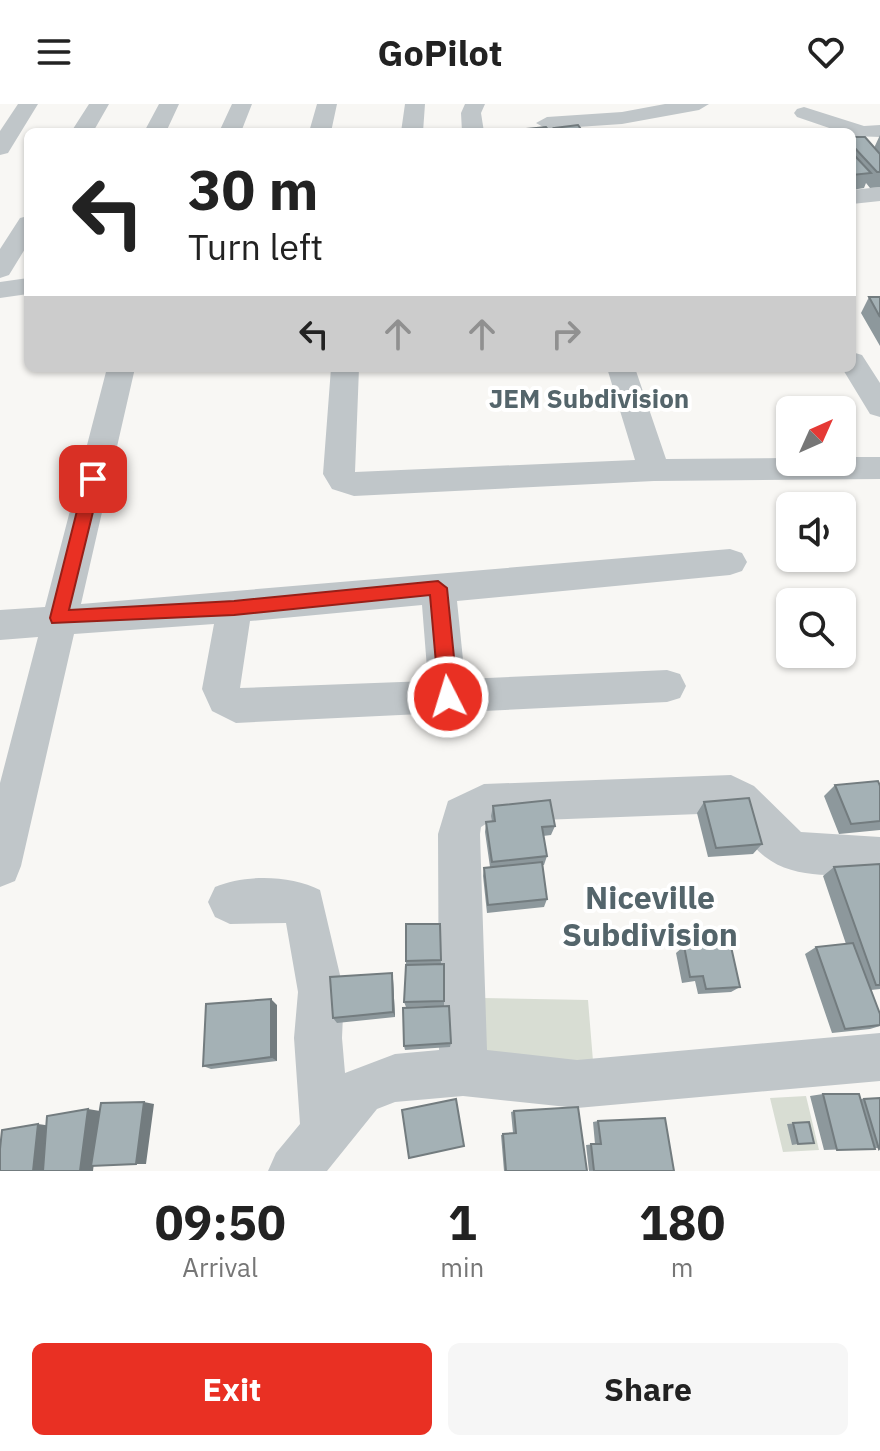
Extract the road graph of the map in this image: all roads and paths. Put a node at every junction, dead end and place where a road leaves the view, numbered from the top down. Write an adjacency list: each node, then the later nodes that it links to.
1 (28, 104): 20 (street)
2 (99, 104): 11 (street)
3 (169, 104): 12 (street)
4 (242, 104): 13 (street)
5 (327, 104): 14 (street)
6 (415, 104): 15 (street)
7 (475, 104): 16 (street)
8 (699, 104): 10 (street)
9 (804, 113): 17 (street)
10 (549, 120)
11 (84, 128)
12 (157, 128)
13 (232, 128)
14 (321, 128)
15 (412, 128)
16 (473, 128)
17 (850, 128)
18 (856, 130): 19 (street)
19 (880, 131)
20 (0, 148)
21 (880, 194): 22 (street)
22 (856, 197)
23 (24, 230): 24 (street)
24 (0, 270)
25 (24, 287): 26 (street)
26 (0, 290)
27 (856, 368): 31 (street)
28 (120, 372): 37 (street)
29 (345, 372): 33 (street)
30 (622, 372): 33 (street)
31 (880, 407)
32 (880, 468): 33 (street)
33 (654, 470)
34 (730, 562): 35 (street)
35 (438, 588): 36 (street); 40 (street)
36 (234, 608): 37 (street); 40 (street)
37 (59, 618): 38 (street); 42 (street)
38 (0, 625)
39 (667, 686): 40 (street)
40 (448, 697)
41 (880, 858): 45 (street)
42 (0, 866)
43 (230, 902): 46 (street)
44 (880, 1057): 45 (street)
45 (463, 1072): 46 (street)
46 (326, 1130): 47 (street)
47 (294, 1171)

